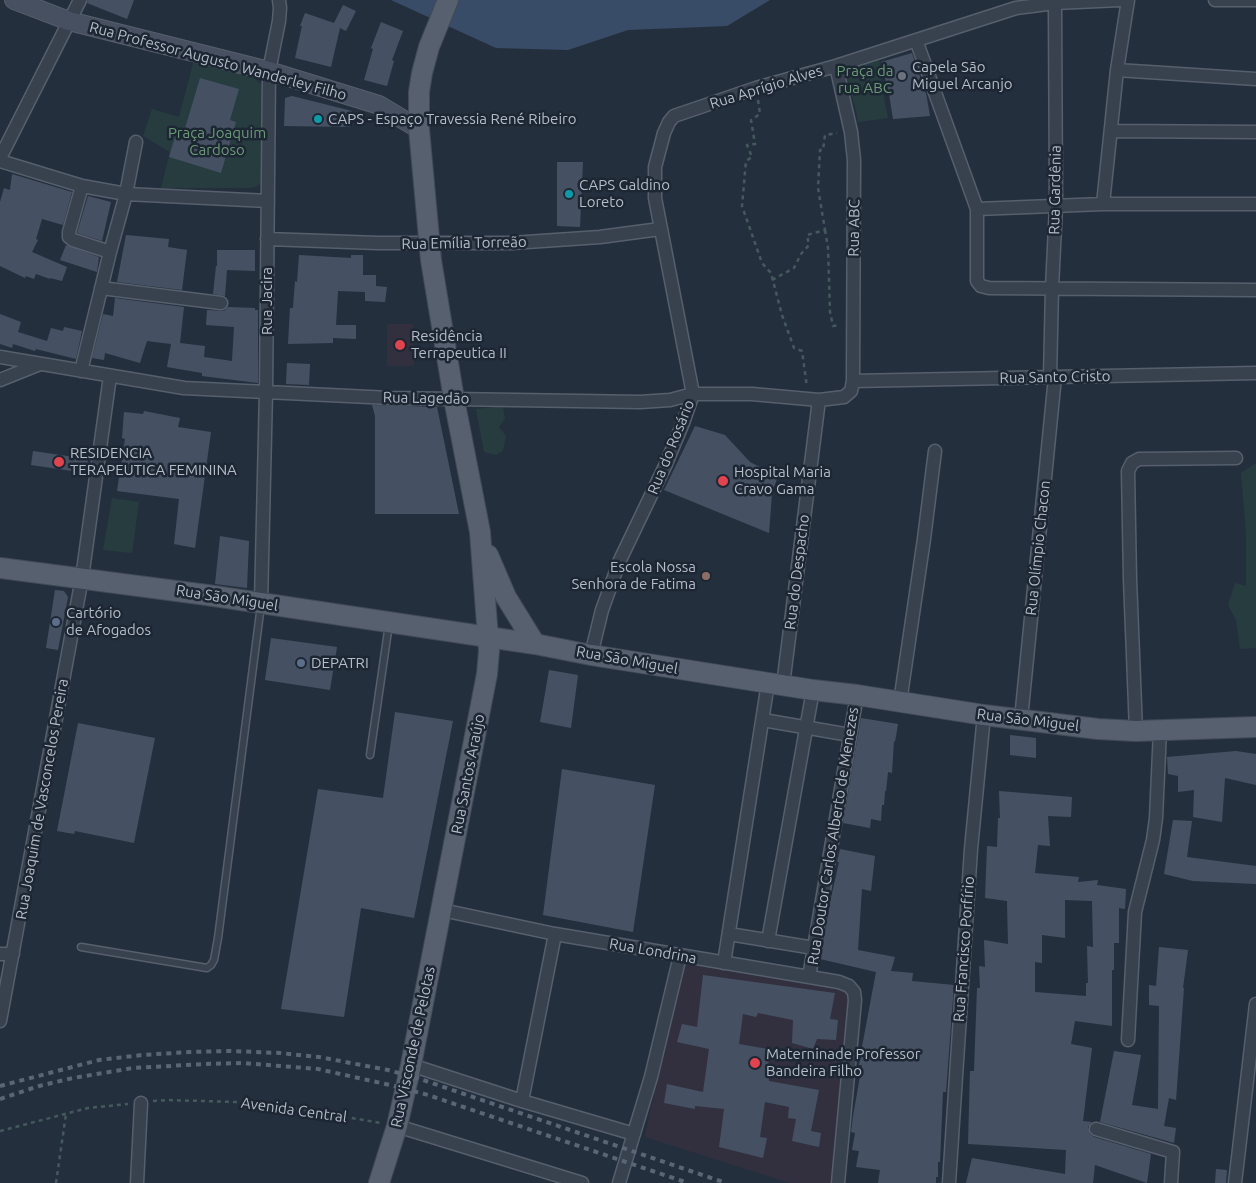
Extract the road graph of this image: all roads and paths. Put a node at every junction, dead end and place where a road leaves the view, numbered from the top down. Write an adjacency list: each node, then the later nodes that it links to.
1 (14, 0): 10 (main road, Rua Professor Augusto Wanderley Filho)
2 (80, 0): 10 (street)
3 (279, 0): 14 (street, Rua Jacira)
4 (448, 0): 18 (main road)
5 (1120, 0): 9 (street, Rua Aprígio Alves)
6 (1128, 0): 13 (street)
7 (1215, 0): 8 (street)
8 (1256, 0)
9 (1056, 3): 11 (street, Rua Aprígio Alves); 29 (street, Rua Gardênia)
10 (69, 21): 14 (main road, Rua Professor Augusto Wanderley Filho); 23 (street)
11 (916, 40): 12 (street, Rua Aprígio Alves); 30 (street)
12 (836, 66): 16 (street, Rua Aprígio Alves); 20 (street, Rua ABC)
13 (1117, 70): 15 (street); 19 (street)
14 (269, 71): 18 (main road, Rua Professor Augusto Wanderley Filho); 26 (street, Rua Jacira)
15 (1256, 79)
16 (756, 88): 17 (street, Rua Aprígio Alves); 36 (path)
17 (674, 116): 31 (street, Rua do Rosário)
18 (419, 129): 34 (main road)
19 (1111, 131): 21 (street); 27 (street)
20 (851, 132): 32 (path); 41 (street, Rua ABC)
21 (1256, 132)
22 (136, 142): 25 (street)
23 (0, 160): 24 (street)
24 (82, 186): 25 (street); 35 (street)
25 (126, 194): 26 (street); 35 (street)
26 (268, 201): 33 (street, Rua Jacira)
27 (1103, 204): 28 (street); 29 (street)
28 (1256, 204)
29 (1056, 206): 30 (street); 38 (street, Rua Gardênia)
30 (977, 208): 38 (street)
31 (660, 229): 34 (street, Rua Emília Torreão); 51 (street, Rua do Rosário)
32 (825, 230): 36 (path); 41 (path)
33 (267, 239): 34 (street, Rua Emília Torreão); 50 (street, Rua Jacira)
34 (429, 244): 52 (main road)
35 (110, 252): 37 (street)
36 (772, 280): 53 (path)
37 (101, 288): 40 (street); 44 (street)
38 (1052, 288): 39 (street); 47 (street, Rua Gardênia)
39 (1256, 290)
40 (221, 303)
41 (852, 324): 49 (street, Rua ABC)
42 (0, 357): 43 (street, Rua Lagedão)
43 (41, 364): 44 (street, Rua Lagedão); 48 (street)
44 (81, 371): 46 (street, Rua Lagedão)
45 (1256, 373): 47 (street, Rua Santo Cristo)
46 (110, 376): 50 (street, Rua Lagedão); 58 (street, Rua Joaquim de Vasconcelos Pereira)
47 (1053, 377): 49 (street, Rua Santo Cristo); 69 (street, Rua Olímpio Chacon)
48 (0, 380)
49 (852, 386): 53 (street, Rua Lagedão)
50 (266, 392): 52 (street, Rua Lagedão); 59 (street, Rua Jacira)
51 (693, 394): 52 (street, Rua Lagedão); 53 (street, Rua Lagedão); 63 (street, Rua do Rosário)
52 (454, 398): 56 (main road)
53 (814, 399): 64 (street, Rua do Despacho)
54 (935, 451): 67 (street)
55 (1236, 458): 73 (street)
56 (480, 532): 61 (main road, Rua Santos Araújo); 62 (main road)
57 (0, 568): 58 (main road, Rua São Miguel)
58 (82, 578): 59 (main road, Rua São Miguel); 83 (street, Rua Joaquim de Vasconcelos Pereira)
59 (261, 603): 60 (main road, Rua São Miguel); 81 (lane)
60 (389, 623): 61 (main road, Rua São Miguel); 76 (lane)
61 (489, 638): 62 (main road, Rua São Miguel); 77 (main road, Rua Santos Araújo)
62 (535, 644): 63 (main road, Rua São Miguel)
63 (591, 655): 64 (main road, Rua São Miguel)
64 (776, 684): 65 (main road, Rua São Miguel); 70 (street, Rua do Despacho)
65 (813, 690): 66 (main road, Rua São Miguel); 71 (street)
66 (857, 695): 67 (main road, Rua São Miguel); 75 (street, Rua Doutor Carlos Alberto de Menezes)
67 (900, 702): 68 (main road, Rua São Miguel)
68 (984, 714): 69 (main road, Rua São Miguel); 104 (street, Rua Francisco Porfírio)
69 (1021, 719): 73 (main road, Rua São Miguel)
70 (763, 720): 71 (street); 79 (street, Rua do Despacho)
71 (806, 727): 75 (street); 80 (street)
72 (1256, 727): 74 (main road, Rua São Miguel)
73 (1136, 730): 74 (main road, Rua São Miguel)
74 (1160, 730): 89 (street)
75 (850, 735): 82 (street, Rua Doutor Carlos Alberto de Menezes)
76 (370, 755)
77 (442, 910): 78 (street, Rua Londrina); 90 (main road, Rua Visconde de Pelotas)
78 (556, 934): 84 (street, Rua Londrina); 91 (street)
79 (729, 934): 80 (street); 85 (street, Rua do Despacho)
80 (768, 941): 82 (street)
81 (81, 947)
82 (814, 948): 86 (street, Rua Doutor Carlos Alberto de Menezes)
83 (6, 954): 88 (street, Rua Joaquim de Vasconcelos Pereira)
84 (680, 956): 85 (street, Rua Londrina); 97 (street)
85 (724, 963): 86 (street, Rua Londrina)
86 (810, 977): 103 (street, Rua Londrina)
87 (1256, 1004): 106 (street)
88 (0, 1021)
89 (1128, 1040)
90 (411, 1065): 91 (street); 94 (main road, Rua Visconde de Pelotas)
91 (522, 1101): 97 (street)
92 (141, 1102): 93 (path, Avenida Central); 94 (path, Avenida Central); 99 (street)
93 (66, 1114): 96 (path, Avenida Central); 98 (path)
94 (397, 1126): 100 (main road, Rua Visconde de Pelotas); 101 (street)
95 (1096, 1130): 105 (street)
96 (0, 1131)
97 (634, 1134): 102 (street)
98 (56, 1183)
99 (137, 1183)
100 (379, 1183)
101 (582, 1183)
102 (619, 1183)
103 (838, 1183)
104 (948, 1183)
105 (1171, 1183)
106 (1235, 1183)

